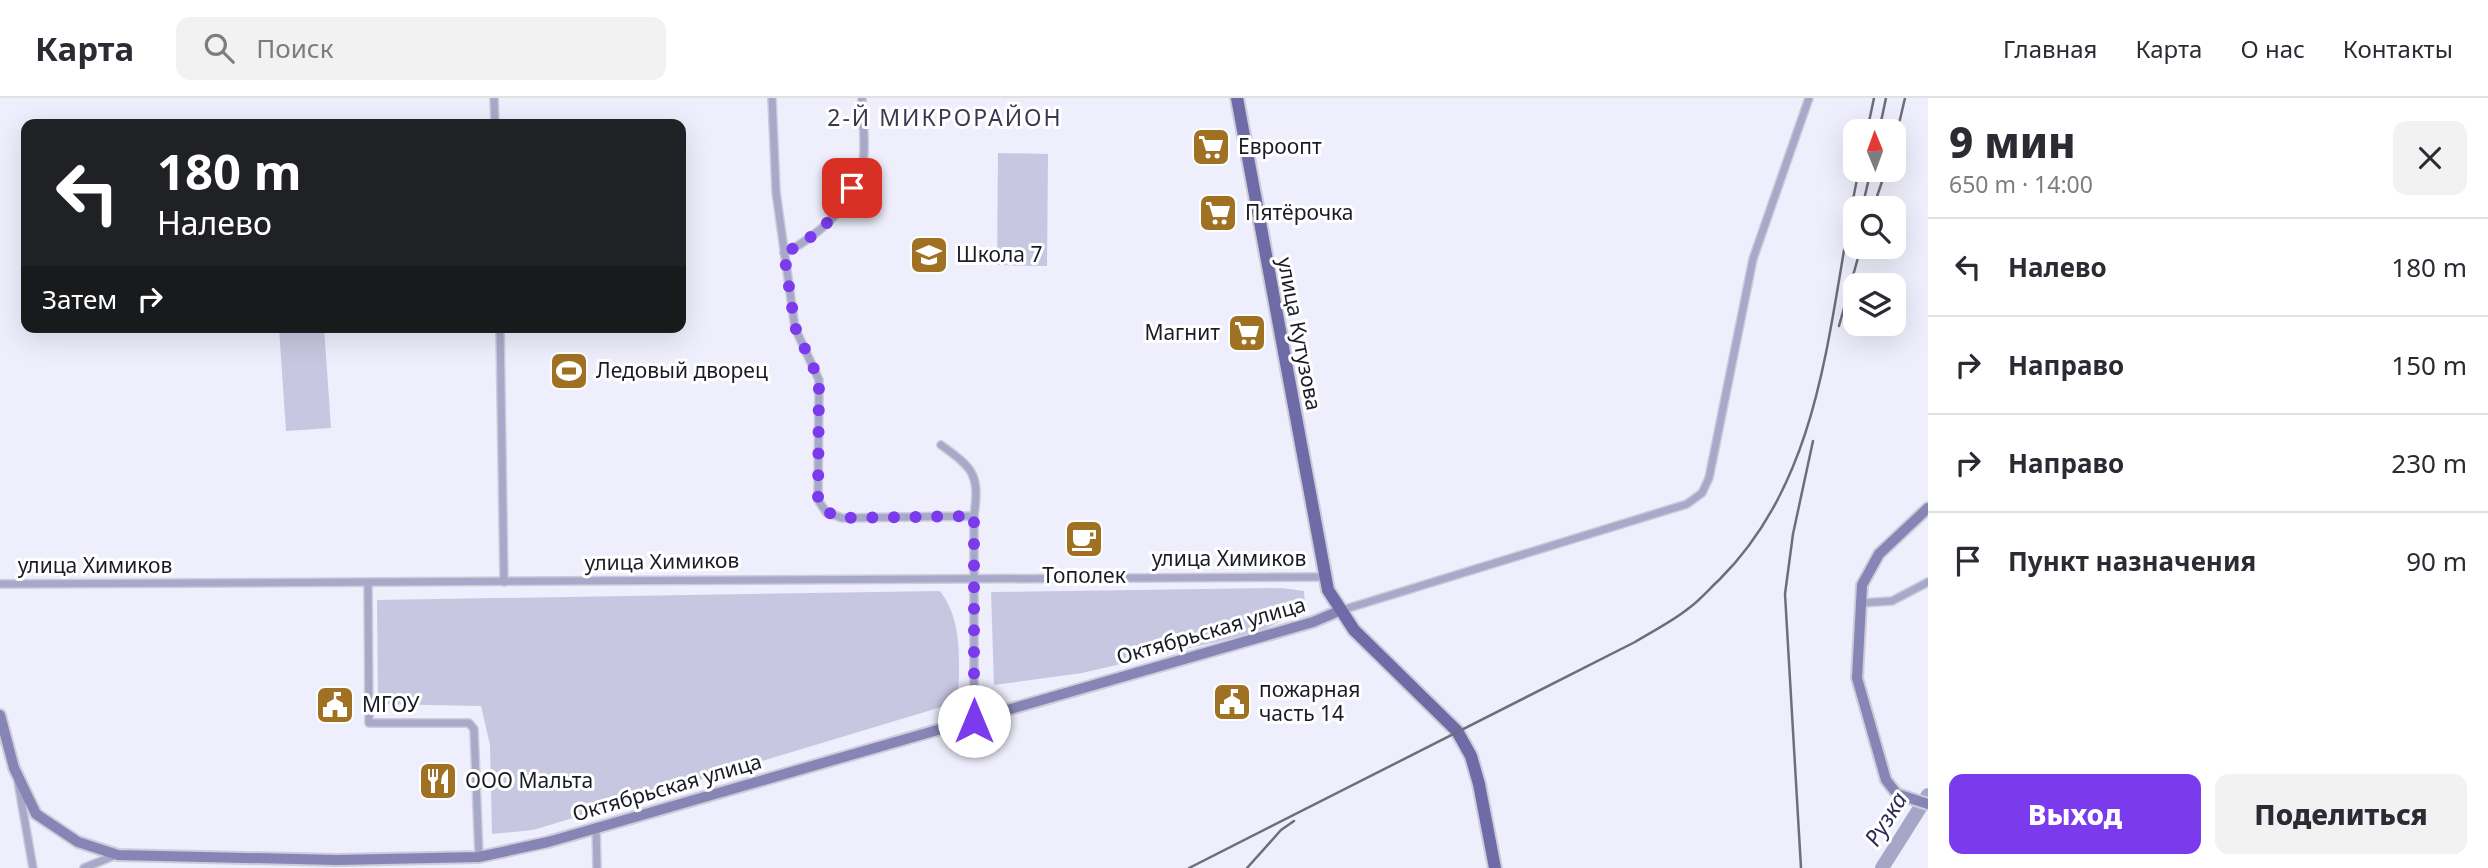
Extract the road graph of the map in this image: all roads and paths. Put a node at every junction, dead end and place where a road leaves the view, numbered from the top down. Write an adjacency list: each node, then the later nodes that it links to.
1 (494, 98): 6 (street)
2 (772, 98): 7 (street)
3 (862, 98): 7 (street)
4 (1237, 98): 13 (main road, улица Кутузова)
5 (1809, 98): 19 (street)
6 (495, 119)
7 (784, 253): 11 (street)
8 (500, 333): 14 (street)
9 (941, 444): 11 (street)
10 (1928, 508): 18 (main road)
11 (974, 516): 12 (street)
12 (974, 577): 13 (street, улица Химиков); 14 (street, улица Химиков); 21 (street)
13 (1325, 577): 19 (main road, улица Кутузова)
14 (504, 582): 17 (street, улица Химиков)
15 (1928, 582): 18 (street)
16 (0, 583): 17 (street, улица Химиков)
17 (368, 583): 26 (street)
18 (1861, 603): 23 (main road)
19 (1339, 611): 21 (main road, Октябрьская улица); 30 (main road, улица Кутузова)
20 (0, 715): 22 (main road, Октябрьская улица)
21 (974, 721): 24 (main road, Октябрьская улица)
22 (17, 777): 25 (main road, Октябрьская улица); 27 (street, Октябрьская улица)
23 (1928, 804)
24 (596, 828): 26 (main road, Октябрьская улица); 29 (street)
25 (118, 855): 26 (main road, Октябрьская улица); 28 (street)
26 (479, 857)
27 (33, 868)
28 (85, 868)
29 (597, 868)
30 (1495, 868)

